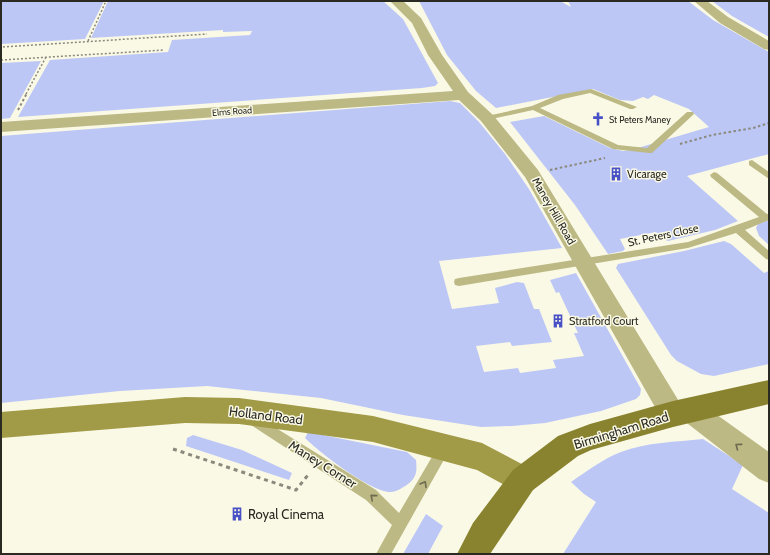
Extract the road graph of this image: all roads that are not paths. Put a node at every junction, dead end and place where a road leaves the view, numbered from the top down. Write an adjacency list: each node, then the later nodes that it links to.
1 (396, 1): 4 (street, Maney Hill Road)
2 (410, 1): 4 (street, Maney Hill Road)
3 (700, 1): 5 (street)
4 (417, 21): 6 (street, Maney Hill Road)
5 (769, 46)
6 (463, 94): 10 (street, Maney Hill Road); 11 (street, Elms Road)
7 (633, 107): 8 (lane)
8 (534, 108): 9 (lane); 10 (lane)
9 (690, 114)
10 (487, 118): 18 (street, Maney Hill Road)
11 (5, 127)
12 (752, 163): 14 (lane)
13 (714, 175): 15 (lane)
14 (769, 176)
15 (767, 217): 16 (lane, St. Peters Close)
16 (738, 229): 17 (lane); 18 (lane, St. Peters Close)
17 (769, 256)
18 (583, 263): 19 (lane, St. Peters Close); 22 (street, Maney Hill Road)
19 (459, 282)
20 (769, 392): 22 (main road, Birmingham Road)
21 (239, 411): 23 (street, Holland Road); 24 (street, Holland Road); 27 (lane, Maney Corner, one-way to 21)
22 (681, 412): 25 (street, one-way to 22); 26 (main road, Birmingham Road)
23 (1, 424)
24 (445, 447): 26 (street, Holland Road); 27 (lane, one-way to 24)
25 (769, 469)
26 (522, 480): 29 (main road, Birmingham Road)
27 (401, 524): 28 (lane)
28 (383, 554)
29 (473, 554)

